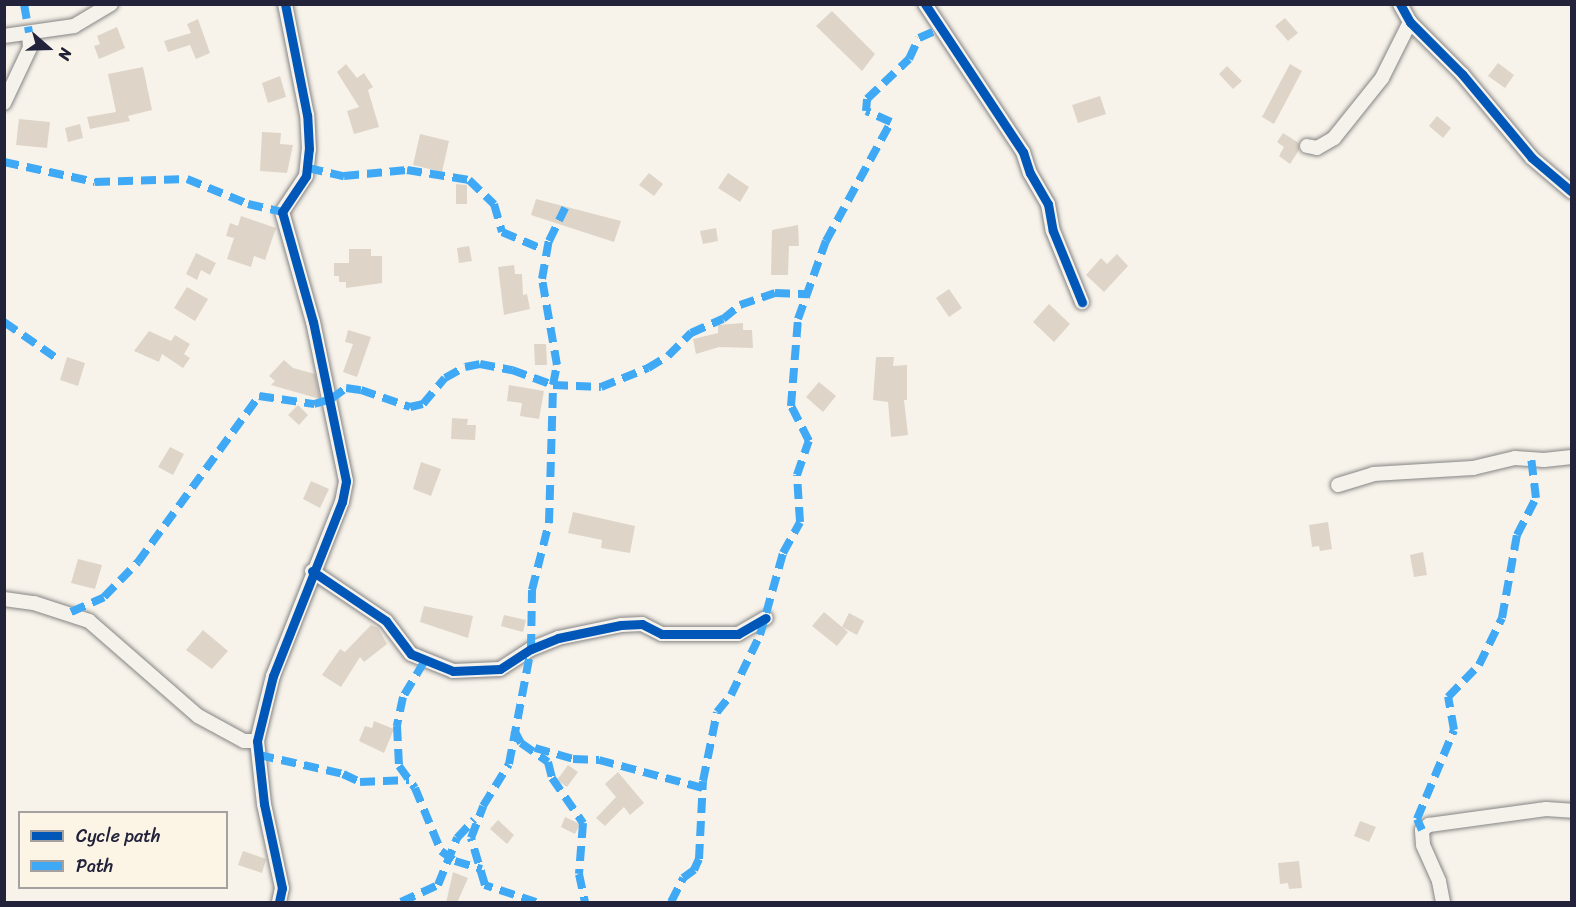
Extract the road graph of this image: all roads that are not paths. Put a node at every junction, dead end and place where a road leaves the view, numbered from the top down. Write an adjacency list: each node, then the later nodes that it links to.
1 (111, 4): 6 (street)
2 (285, 4): 14 (street)
3 (925, 4): 11 (street)
4 (1400, 4): 5 (street)
5 (1410, 22): 9 (street); 10 (street)
6 (29, 33): 7 (street); 8 (street)
7 (4, 36)
8 (4, 103)
9 (1307, 146)
10 (1572, 192)
11 (1082, 302)
12 (1572, 457): 13 (street)
13 (1338, 485)
14 (312, 571): 16 (street); 17 (street)
15 (4, 599): 17 (street)
16 (766, 618)
17 (257, 741): 19 (street)
18 (1572, 811): 20 (street)
19 (279, 903)
20 (1443, 903)

